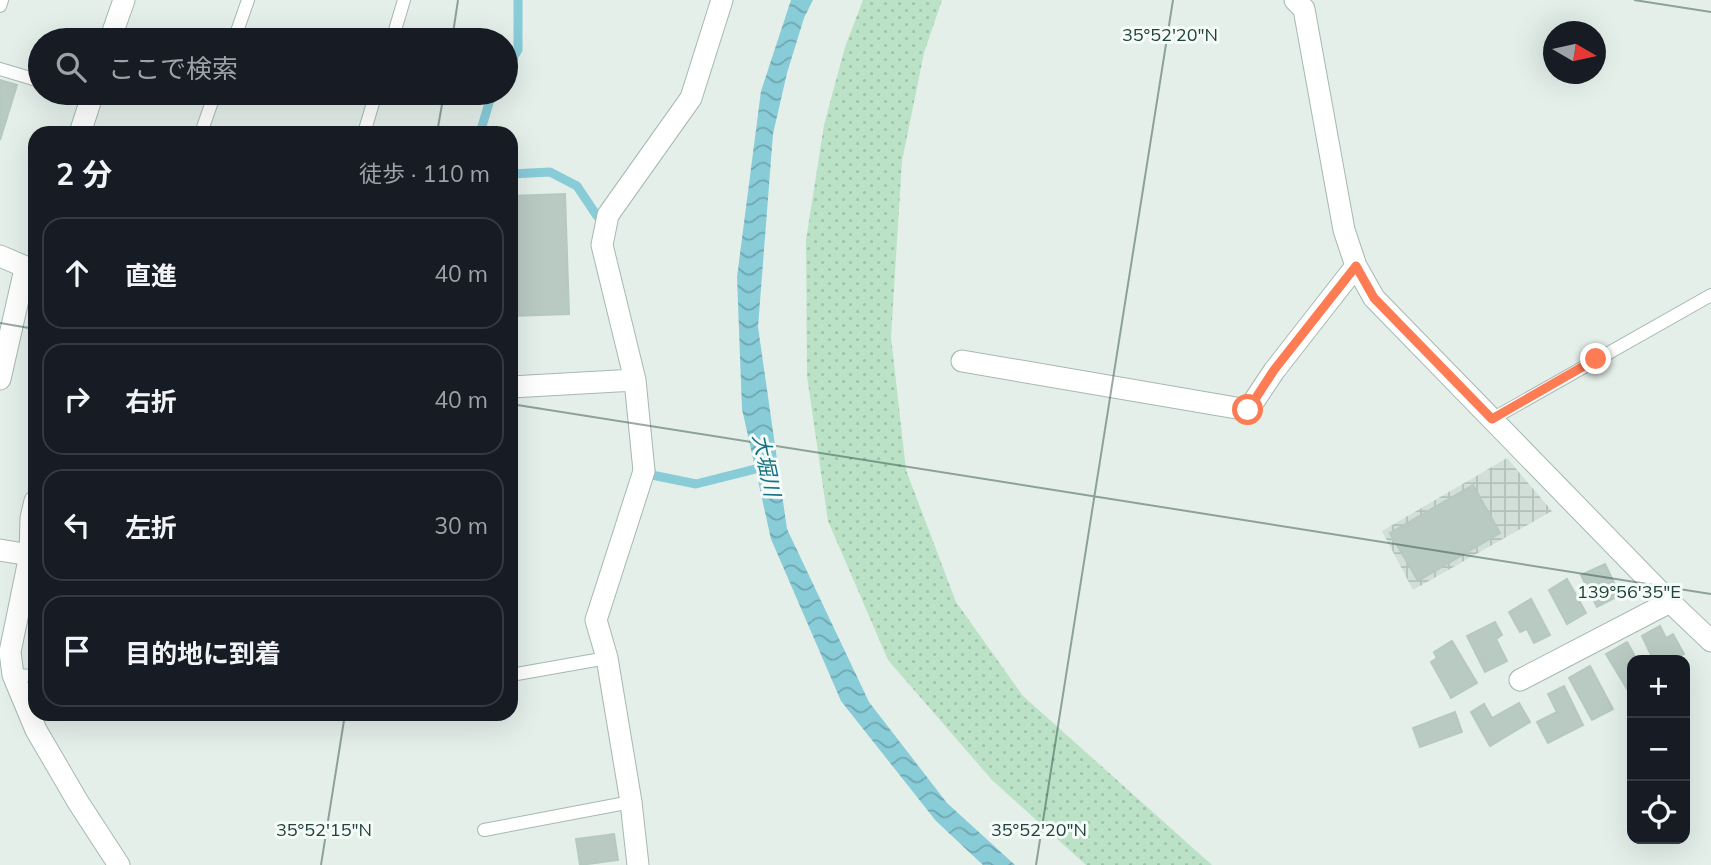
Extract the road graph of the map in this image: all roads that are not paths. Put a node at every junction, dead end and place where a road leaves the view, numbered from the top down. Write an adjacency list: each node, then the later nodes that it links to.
1 (2, 0): 7 (lane)
2 (124, 0): 8 (street)
3 (248, 0): 9 (lane)
4 (404, 0): 10 (lane)
5 (722, 0): 26 (street)
6 (1295, 0): 20 (street)
7 (0, 6)
8 (114, 28)
9 (238, 28)
10 (396, 28)
11 (0, 69): 12 (lane)
12 (28, 77)
13 (85, 105): 16 (street)
14 (211, 105): 17 (lane)
15 (372, 105): 18 (lane)
16 (81, 126)
17 (203, 126)
18 (366, 126)
19 (0, 256): 21 (street)
20 (1356, 266): 24 (street); 28 (street)
21 (28, 269)
22 (28, 277): 25 (street)
23 (1711, 295): 28 (lane)
24 (962, 361)
25 (0, 379)
26 (635, 380): 27 (street); 34 (street)
27 (518, 387)
28 (1492, 419): 32 (street)
29 (0, 550): 30 (street)
30 (28, 555)
31 (28, 564): 36 (street)
32 (1670, 602): 33 (street); 38 (street)
33 (1711, 641)
34 (607, 658): 35 (lane); 41 (street)
35 (518, 674)
36 (13, 675): 37 (lane); 39 (street)
37 (28, 676)
38 (1520, 680)
39 (28, 711)
40 (32, 721): 43 (street)
41 (631, 802): 42 (lane); 44 (street)
42 (484, 830)
43 (118, 865)
44 (638, 865)

